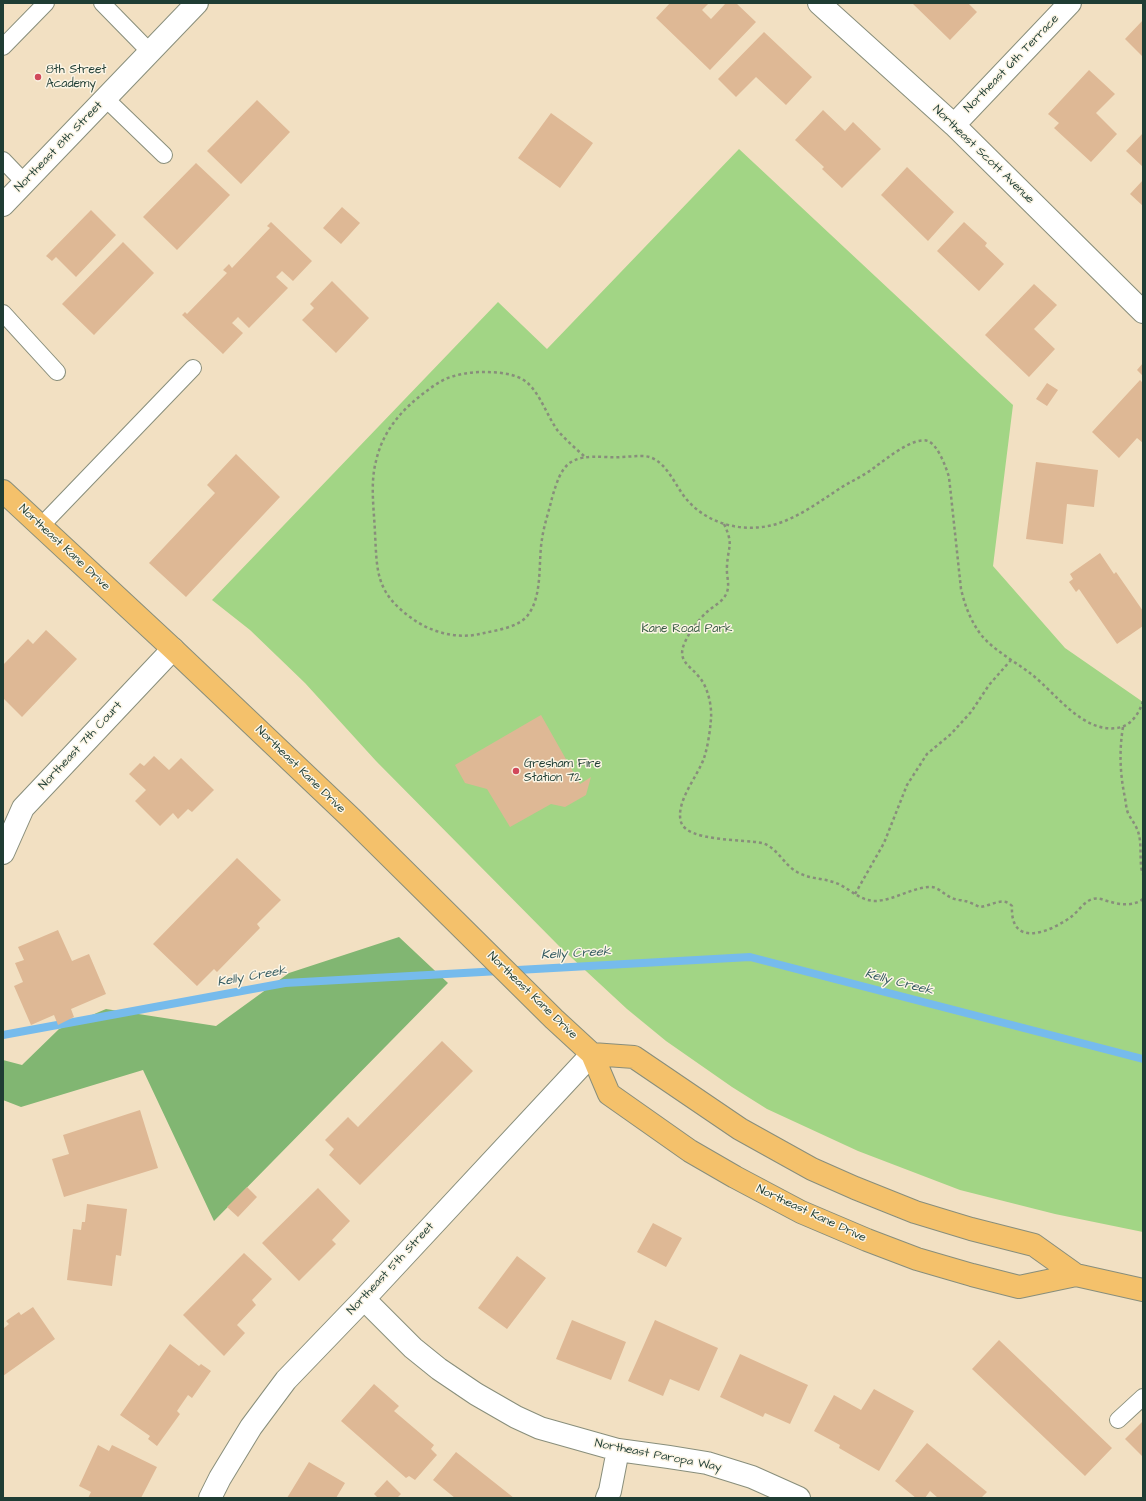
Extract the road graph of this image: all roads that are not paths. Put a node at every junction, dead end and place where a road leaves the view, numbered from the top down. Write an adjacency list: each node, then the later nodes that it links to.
1 (46, 3): 6 (lane)
2 (102, 3): 7 (lane)
3 (197, 3): 7 (street, Northeast 8th Street)
4 (819, 3): 9 (street, Northeast Scott Avenue)
5 (1070, 3): 9 (street, Northeast 6th Terrace)
6 (3, 47)
7 (150, 52): 8 (street, Northeast 8th Street)
8 (106, 99): 10 (lane); 12 (street, Northeast 8th Street)
9 (954, 125): 14 (street, Northeast Scott Avenue)
10 (164, 155)
11 (3, 160): 12 (lane)
12 (25, 182): 13 (street, Northeast 8th Street)
13 (3, 205)
14 (1143, 312)
15 (3, 313): 17 (lane)
16 (193, 368): 19 (lane)
17 (57, 372)
18 (3, 491): 19 (main road, Northeast Kane Drive)
19 (41, 526): 20 (main road, Northeast Kane Drive)
20 (173, 649): 21 (street, Northeast 7th Court); 22 (main road, Northeast Kane Drive)
21 (3, 853)
22 (592, 1054): 23 (main road, Northeast Kane Drive); 23 (main road, Northeast Kane Drive); 25 (street, Northeast 5th Street)
23 (1076, 1275): 24 (main road, Northeast Kane Drive)
24 (1143, 1290)
25 (364, 1299): 28 (street, Northeast Paropa Way); 29 (street, Northeast 5th Street)
26 (1143, 1397): 27 (lane)
27 (1118, 1420)
28 (618, 1450): 30 (street); 31 (street, Northeast Paropa Way)
29 (210, 1498)
30 (607, 1498)
31 (800, 1498)

